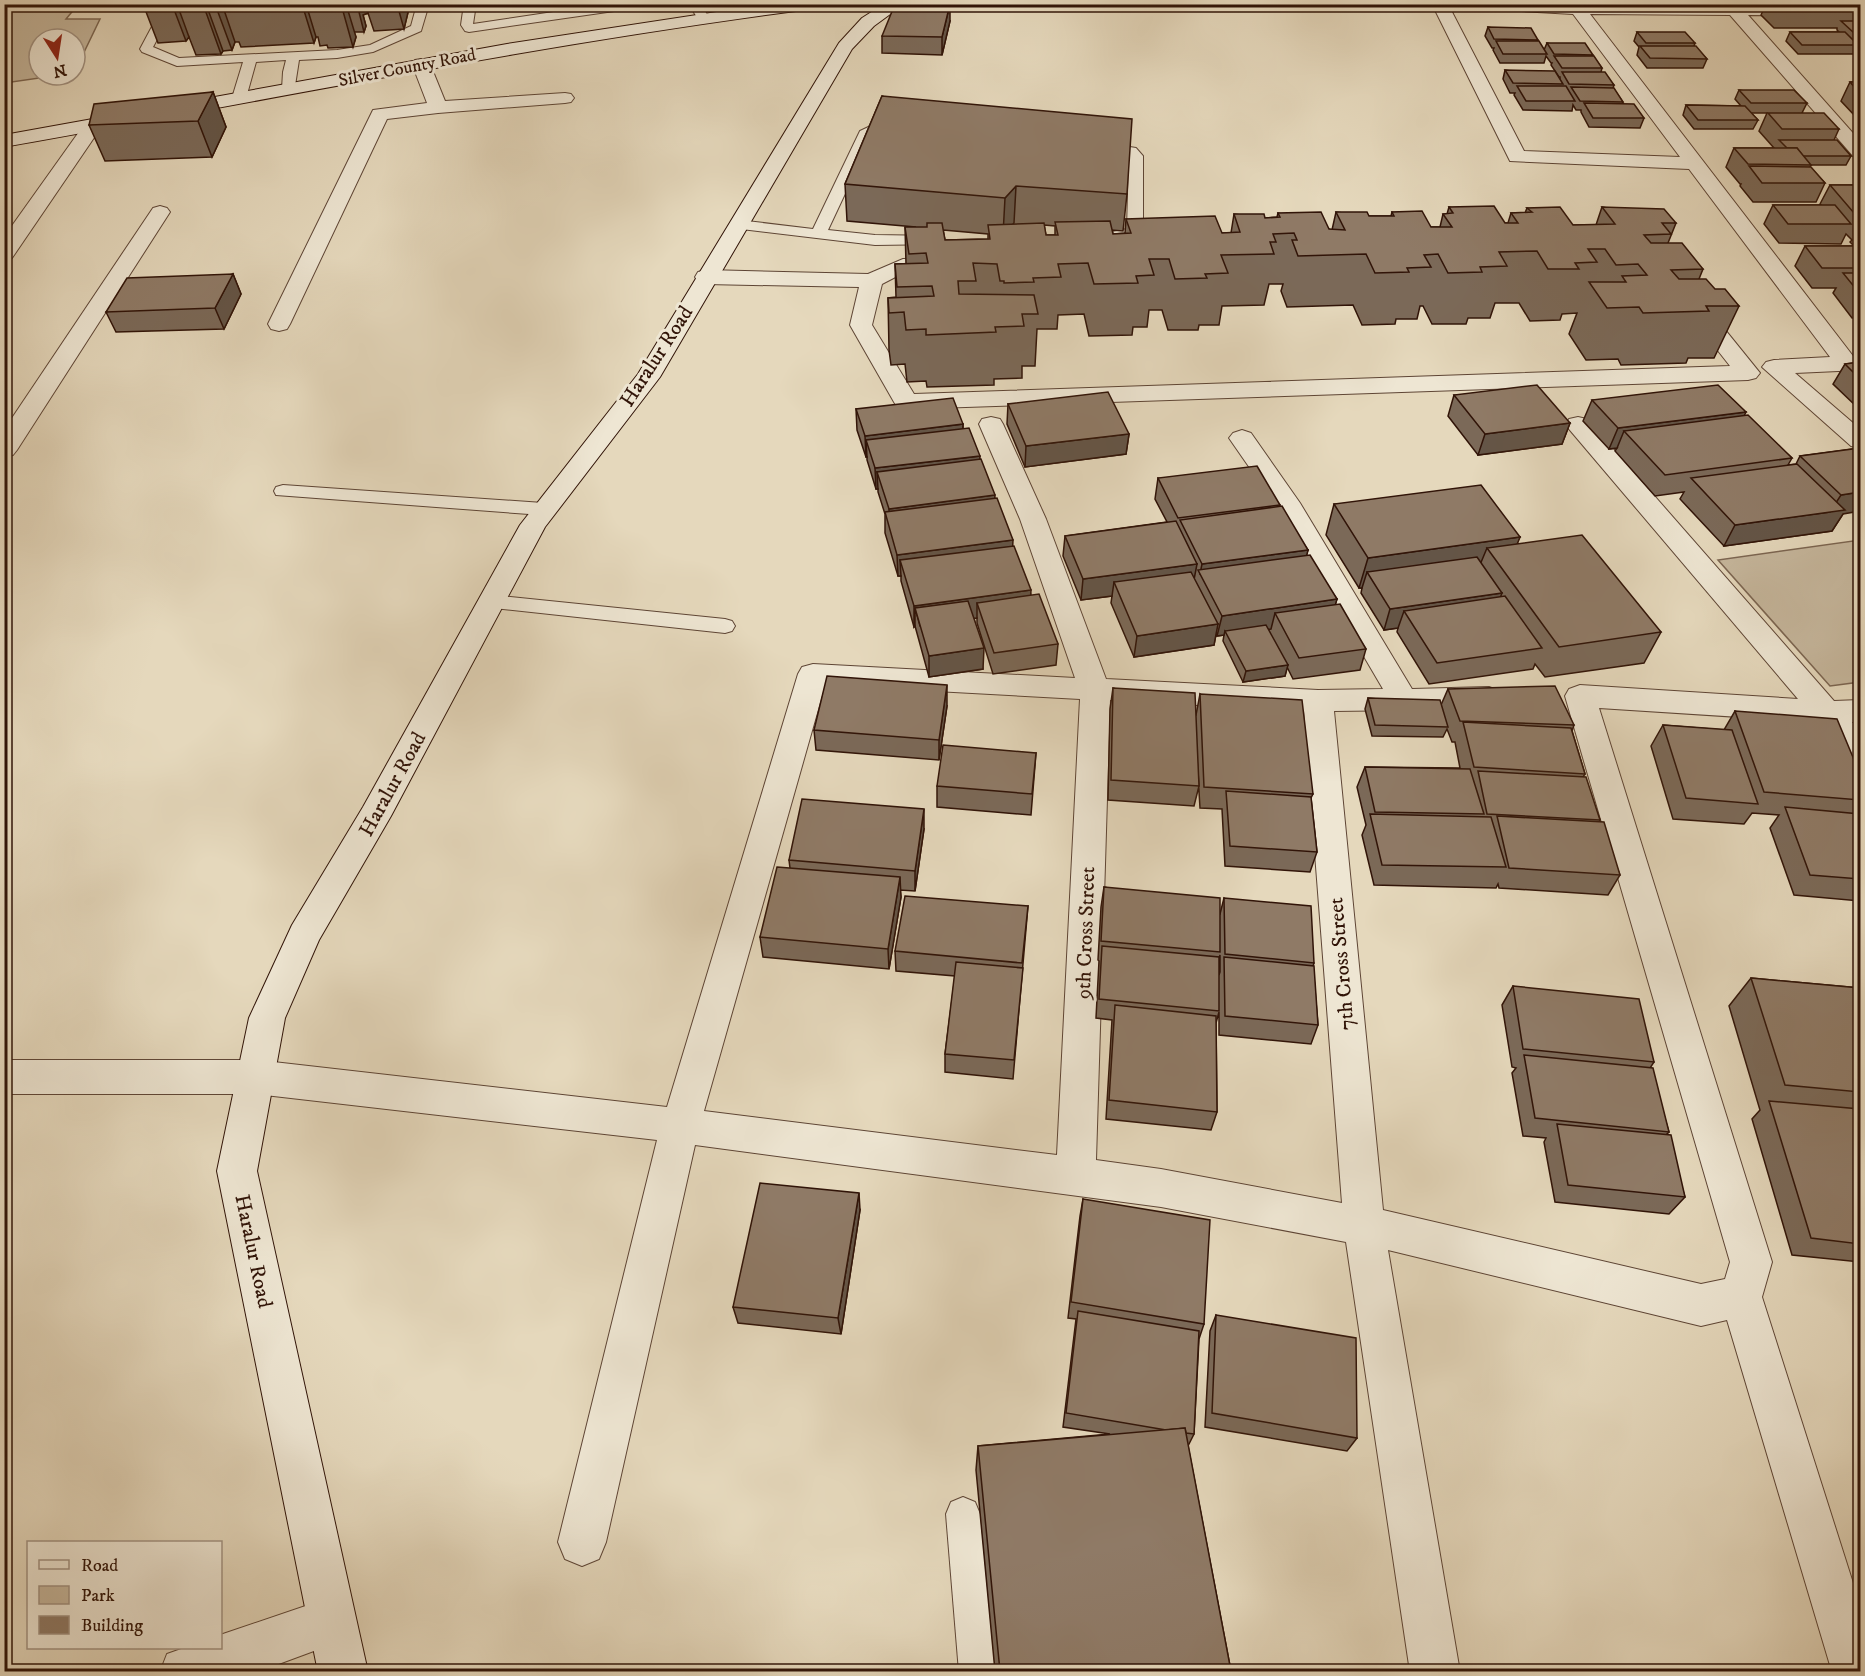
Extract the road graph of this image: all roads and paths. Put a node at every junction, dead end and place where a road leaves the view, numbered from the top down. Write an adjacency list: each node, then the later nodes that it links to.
1 (170, 4): 15 (lane)
2 (423, 4): 14 (lane)
3 (470, 4): 4 (lane)
4 (635, 4)
5 (811, 4): 9 (street, Silver County Road)
6 (896, 4): 28 (street, Haralur Road)
7 (1460, 4): 26 (street)
8 (1485, 4): 10 (street)
9 (765, 7): 12 (street, Silver County Road)
10 (1578, 9): 11 (street); 26 (street)
11 (1734, 9): 13 (street); 25 (street)
12 (703, 11): 16 (street, Silver County Road)
13 (1860, 11)
14 (294, 56): 15 (lane); 17 (lane)
15 (251, 58): 18 (lane)
16 (421, 64): 17 (street, Silver County Road); 20 (street)
17 (289, 89): 18 (street, Silver County Road)
18 (239, 98): 21 (street, Silver County Road)
19 (564, 98): 20 (street)
20 (438, 107): 37 (street)
21 (93, 126): 23 (street, Silver County Road); 32 (street)
22 (917, 129): 29 (lane)
23 (4, 141)
24 (1085, 144): 30 (lane)
25 (1860, 152)
26 (1694, 163): 38 (street)
27 (160, 212): 43 (street)
28 (738, 225): 29 (lane); 34 (street, Haralur Road)
29 (819, 233): 31 (lane)
30 (1098, 236)
31 (956, 240)
32 (4, 253)
33 (962, 264): 35 (street)
34 (706, 278): 35 (street); 45 (street, Haralur Road)
35 (872, 281): 36 (street)
36 (1683, 292)
37 (279, 324)
38 (1854, 363): 42 (street)
39 (991, 424): 48 (street)
40 (1578, 424): 52 (street)
41 (1242, 438): 50 (street)
42 (1860, 441)
43 (4, 450)
44 (283, 491): 45 (lane)
45 (543, 509): 46 (street, Haralur Road)
46 (491, 602): 47 (lane); 55 (street, Haralur Road)
47 (725, 626)
48 (1095, 690): 51 (street); 56 (street); 57 (street, 9th Cross Street)
49 (1521, 697): 50 (street)
50 (1404, 700): 51 (street)
51 (1318, 701): 58 (street, 7th Cross Street)
52 (1844, 711): 53 (street); 59 (street)
53 (1860, 752)
54 (4, 1077): 55 (street)
55 (256, 1077): 56 (street); 62 (street, Haralur Road)
56 (680, 1127): 57 (street); 61 (street)
57 (1076, 1176): 58 (street)
58 (1364, 1226): 59 (street); 66 (street, 7th Cross Street)
59 (1741, 1297): 67 (street)
60 (963, 1514): 65 (lane)
61 (582, 1542)
62 (332, 1621): 63 (street); 64 (street, Haralur Road)
63 (185, 1671)
64 (343, 1671)
65 (977, 1671)
66 (1434, 1671)
67 (1857, 1671)

